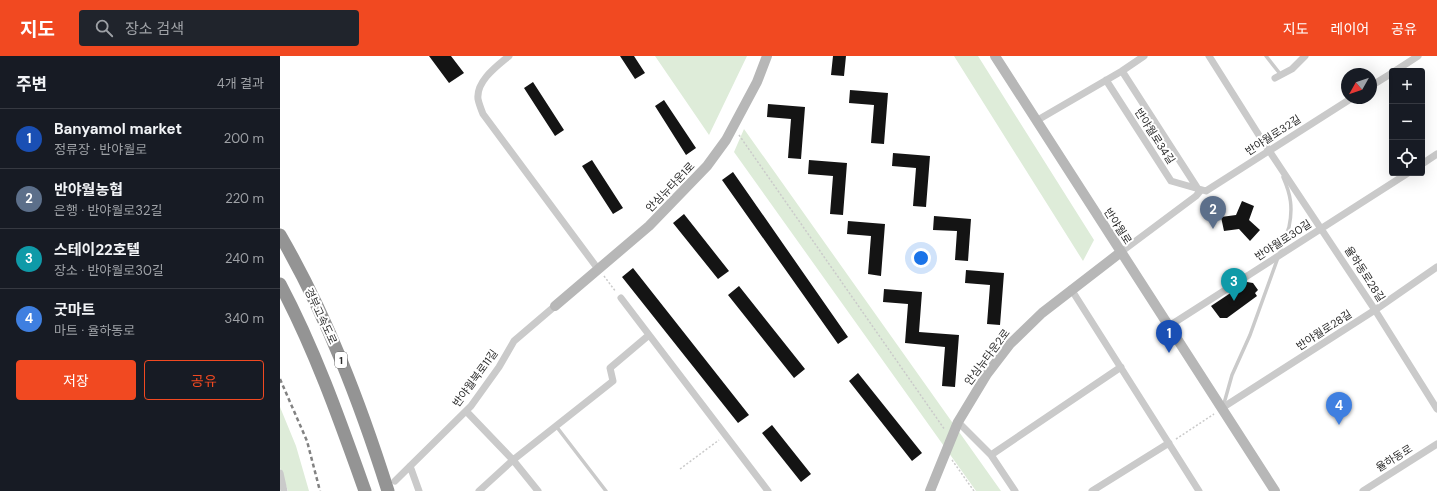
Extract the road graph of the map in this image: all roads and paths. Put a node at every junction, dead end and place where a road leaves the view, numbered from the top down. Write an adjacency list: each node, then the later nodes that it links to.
1 (509, 56): 28 (street)
2 (767, 56): 17 (street, 안심뉴타운1로)
3 (995, 56): 16 (street, 반야월로)
4 (1144, 56): 10 (street)
5 (1209, 56): 18 (street, 율하동로28길)
6 (1266, 56): 12 (lane)
7 (1305, 56): 12 (street)
8 (1418, 56): 9 (street)
9 (1400, 68)
10 (1122, 71): 13 (street); 22 (street, 반야월로34길)
11 (1389, 75): 14 (street)
12 (1278, 77)
13 (1106, 80): 16 (street); 22 (street, 반야월로34길)
14 (1377, 82)
15 (1343, 104): 18 (street, 반야월로32길)
16 (1036, 121): 25 (street, 반야월로)
17 (733, 127): 28 (street, 안심뉴타운1로); 42 (path)
18 (1270, 151): 22 (street, 반야월로32길); 23 (street, 율하동로28길); 26 (lane, 율하동로28길)
19 (1437, 154): 20 (street)
20 (1425, 162)
21 (1403, 176): 23 (street, 반야월로30길)
22 (1202, 190): 25 (street, 반야월로32길)
23 (1322, 228): 26 (street, 반야월로30길); 33 (street, 율하동로28길)
24 (280, 235): 52 (highway, 경부고속도로 / 1)
25 (1121, 252): 30 (street, 안심뉴타운2로); 34 (street, 반야월로)
26 (1278, 256): 34 (street, 반야월로30길); 37 (lane)
27 (1437, 267): 33 (street, 반야월로28길)
28 (598, 269): 31 (path); 32 (street, 안심뉴타운1로)
29 (280, 284): 54 (highway, 경부고속도로 / 1)
30 (1071, 289): 36 (street); 40 (street, 안심뉴타운2로)
31 (621, 298): 35 (street)
32 (555, 306): 39 (street, 반야월북로11길)
33 (1375, 310): 37 (street, 반야월로28길); 38 (street, 율하동로28길)
34 (1169, 326): 37 (street, 반야월로)
35 (649, 335): 41 (street); 43 (street)
36 (1121, 367): 44 (street); 46 (street)
37 (1222, 408): 44 (path); 65 (street, 반야월로)
38 (1437, 410)
39 (466, 411): 47 (street); 49 (street, 반야월북로11길)
40 (958, 422): 46 (street); 60 (street, 안심뉴타운2로)
41 (556, 426): 47 (street); 58 (lane)
42 (945, 430)
43 (725, 435): 50 (path); 59 (street)
44 (1169, 443): 63 (street); 64 (street)
45 (1437, 444): 66 (street, 율하동로)
46 (991, 455): 62 (street)
47 (513, 460): 56 (street); 57 (street)
48 (952, 460): 61 (path)
49 (410, 466): 52 (street, 반야월북로11길); 55 (street)
50 (680, 469)
51 (280, 473): 53 (street)
52 (392, 486)
53 (284, 491)
54 (365, 491)
55 (420, 491)
56 (479, 491)
57 (538, 491)
58 (606, 491)
59 (768, 491)
60 (930, 491)
61 (974, 491)
62 (1016, 491)
63 (1092, 491)
64 (1199, 491)
65 (1276, 491)
66 (1363, 491)

